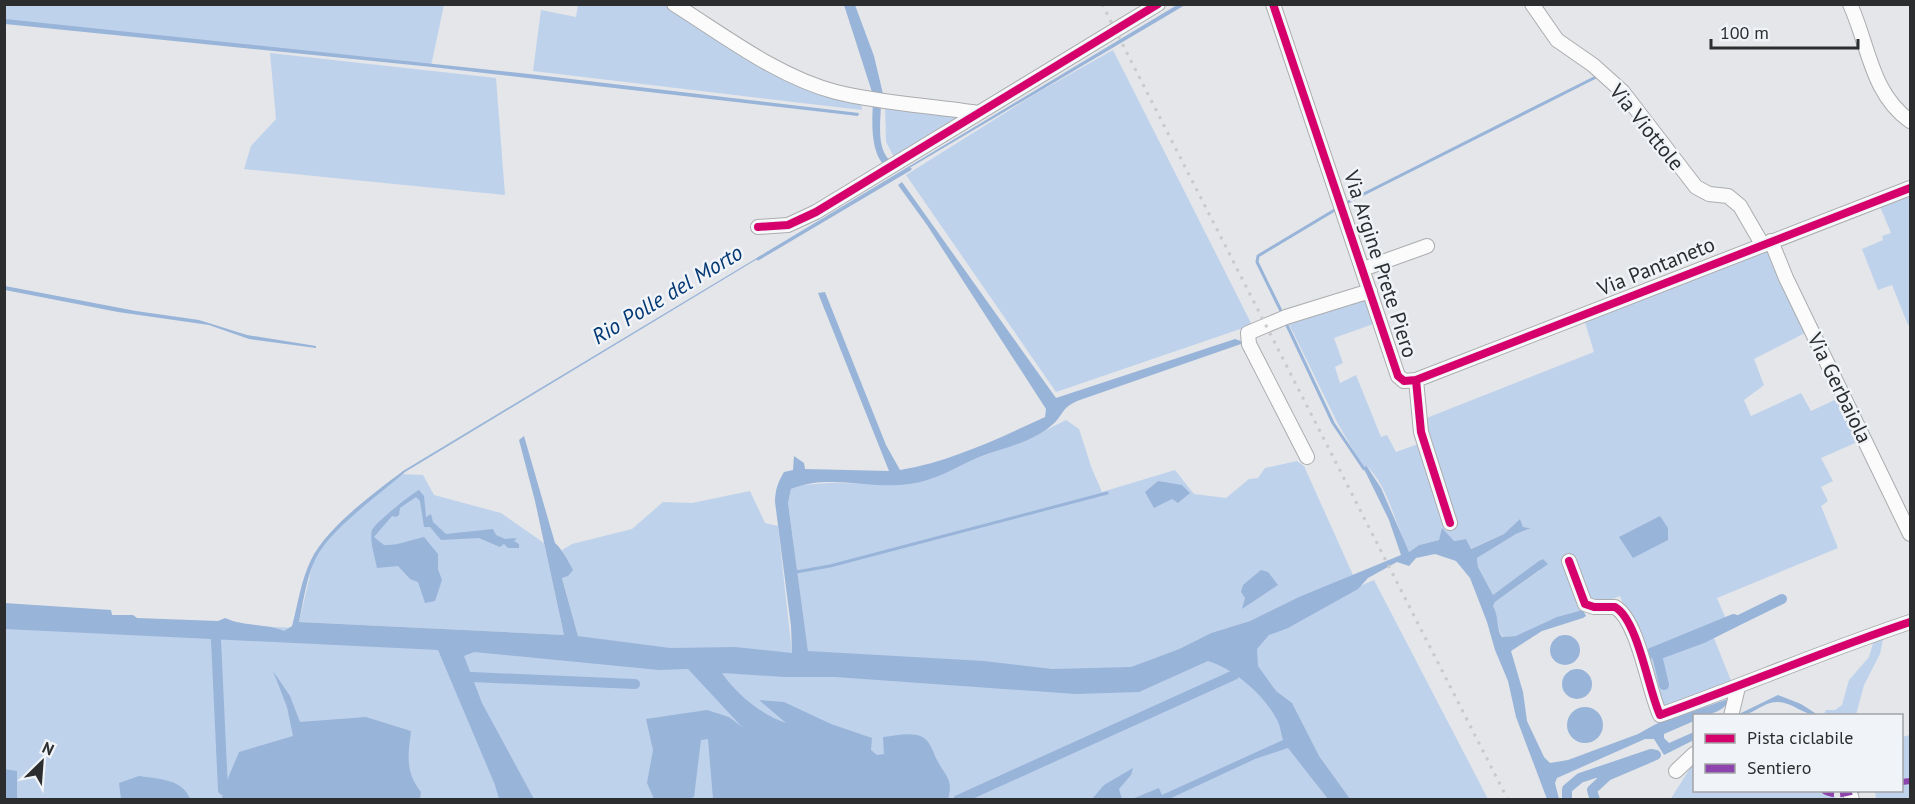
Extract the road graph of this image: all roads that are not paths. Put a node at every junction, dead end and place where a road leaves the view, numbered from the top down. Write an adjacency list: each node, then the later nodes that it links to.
1 (674, 4): 6 (street)
2 (1158, 4): 6 (street)
3 (1273, 4): 12 (street, Via Argine Prete Piero)
4 (1532, 4): 10 (street, Via Viottole)
5 (1850, 4): 7 (street)
6 (978, 113): 9 (street)
7 (1911, 121)
8 (1911, 188): 10 (street, Via Pantaneto)
9 (758, 227)
10 (1767, 242): 14 (street, Via Pantaneto); 17 (street, Via Gerbaiola)
11 (1426, 246): 12 (street)
12 (1363, 269): 13 (street, Via Argine Prete Piero)
13 (1371, 291): 14 (street, Via Argine Prete Piero); 15 (street)
14 (1416, 380): 16 (street, Via Argine Prete Piero)
15 (1307, 458)
16 (1450, 523)
17 (1911, 534)
18 (1569, 561): 20 (street)
19 (1911, 622): 20 (street)
20 (1738, 687): 21 (street)
21 (1731, 714)
22 (1693, 756): 23 (street)
23 (1676, 771)

